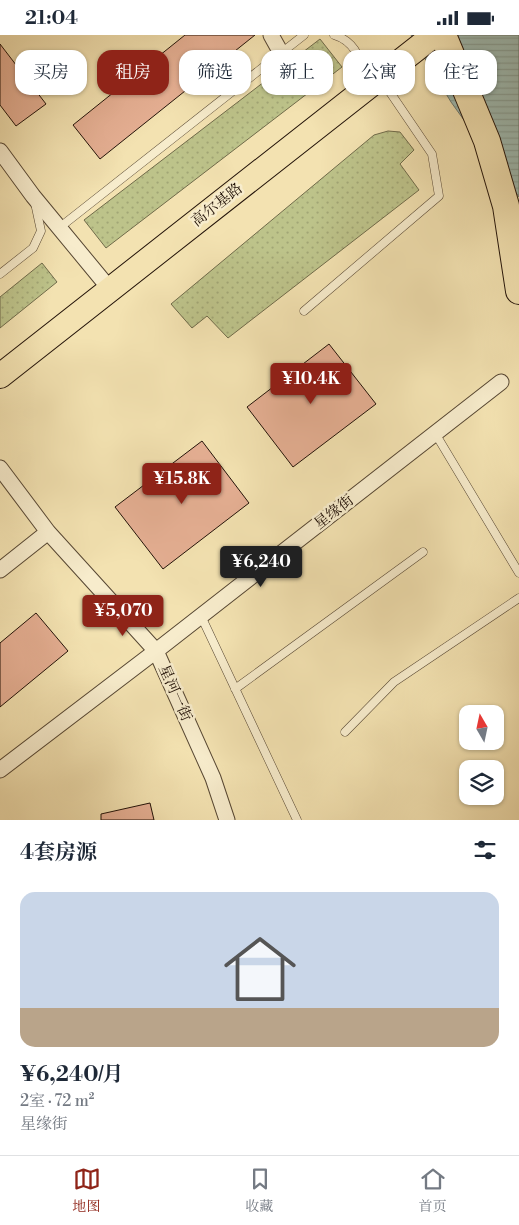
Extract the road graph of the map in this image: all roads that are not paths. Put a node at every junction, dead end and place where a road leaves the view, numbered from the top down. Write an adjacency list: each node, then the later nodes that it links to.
1 (271, 35): 7 (street)
2 (304, 35): 8 (lane)
3 (334, 35): 9 (lane)
4 (434, 35): 10 (main road, 高尔基路)
5 (443, 35): 14 (highway)
6 (452, 35): 14 (highway)
7 (279, 50)
8 (285, 50)
9 (354, 50)
10 (415, 50)
11 (261, 69): 17 (lane)
12 (358, 95): 19 (main road, 高尔基路)
13 (388, 95): 21 (lane)
14 (487, 141): 20 (highway)
15 (0, 151): 16 (street)
16 (33, 196): 17 (street); 18 (lane)
17 (59, 228): 19 (street)
18 (0, 274)
19 (109, 288): 22 (main road, 高尔基路)
20 (519, 291)
21 (304, 311)
22 (0, 375)
23 (502, 382): 24 (street, 星缘街)
24 (435, 433): 29 (lane); 31 (street, 星缘街)
25 (0, 468): 26 (street, 星河一街)
26 (48, 532): 28 (street); 32 (street, 星河一街)
27 (423, 552): 33 (lane)
28 (0, 570)
29 (519, 573)
30 (519, 598): 34 (lane)
31 (201, 616): 32 (street, 星缘街); 33 (lane)
32 (156, 651): 35 (street, 星缘街); 36 (street, 星河一街)
33 (235, 689): 37 (lane)
34 (344, 732)
35 (0, 770)
36 (227, 820)
37 (297, 820)

